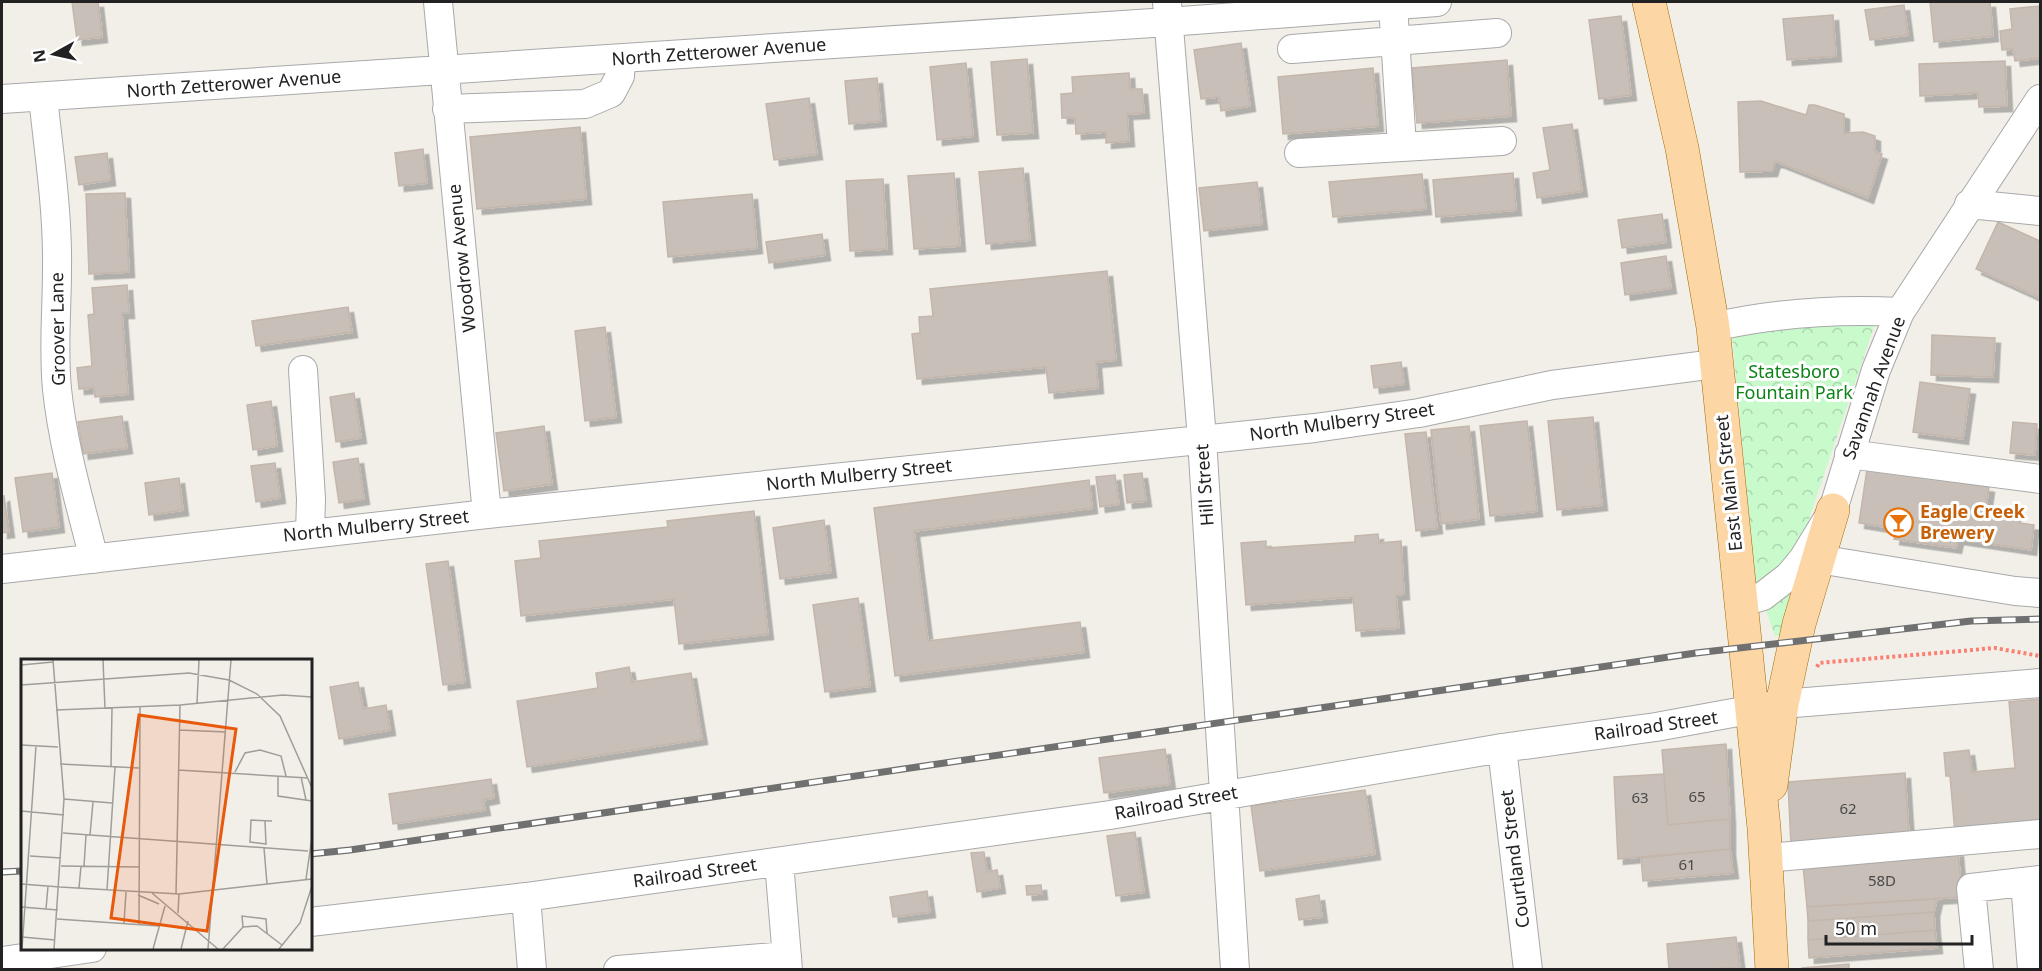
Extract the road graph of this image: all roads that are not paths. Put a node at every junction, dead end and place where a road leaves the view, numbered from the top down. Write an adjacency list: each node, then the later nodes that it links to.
1 (438, 2): 10 (street, Woodrow Avenue)
2 (1437, 2): 4 (street, North Zetterower Avenue)
3 (1649, 2): 21 (main road, East Main Street)
4 (1394, 5): 5 (street, North Zetterower Avenue); 7 (street)
5 (1168, 12): 9 (street, North Zetterower Avenue); 24 (street, Hill Street)
6 (1497, 33): 7 (street)
7 (1395, 41): 8 (street); 16 (street)
8 (1292, 49)
9 (621, 58): 10 (street, North Zetterower Avenue); 14 (street)
10 (444, 70): 11 (street, North Zetterower Avenue); 14 (street, Woodrow Avenue)
11 (43, 96): 12 (street, North Zetterower Avenue); 30 (street, Groover Lane)
12 (2, 99)
13 (2040, 99): 18 (street, Savannah Avenue)
14 (447, 109): 28 (street, Woodrow Avenue)
15 (1502, 141): 16 (street)
16 (1402, 147): 17 (street)
17 (1299, 153)
18 (1969, 204): 19 (street); 20 (street, Savannah Avenue)
19 (2040, 211)
20 (1900, 312): 21 (street); 25 (street, Savannah Avenue)
21 (1713, 327): 22 (main road, East Main Street)
22 (1715, 364): 24 (street, North Mulberry Street); 34 (main road, East Main Street)
23 (303, 370): 29 (street)
24 (1202, 439): 28 (street, North Mulberry Street); 38 (street, Hill Street)
25 (1849, 454): 26 (street); 27 (street, Savannah Avenue)
26 (2040, 479)
27 (1833, 510): 31 (main road); 34 (street, Savannah Avenue)
28 (487, 514): 29 (street, North Mulberry Street)
29 (310, 534): 30 (street, North Mulberry Street)
30 (94, 559): 32 (street, North Mulberry Street)
31 (1818, 559): 33 (street); 36 (main road)
32 (2, 569)
33 (2040, 593)
34 (1742, 602): 36 (main road, East Main Street)
35 (2040, 683): 36 (street, Railroad Street)
36 (1767, 707): 37 (street, Railroad Street); 40 (main road)
37 (1502, 748): 38 (street, Railroad Street); 51 (street, Courtland Street)
38 (1225, 795): 41 (street, Railroad Street); 50 (street, Hill Street)
39 (2040, 834): 40 (street)
40 (1765, 843): 52 (main road)
41 (779, 862): 43 (street, Railroad Street); 47 (street)
42 (2033, 881): 53 (street); 54 (street)
43 (526, 897): 44 (street, Railroad Street); 48 (street)
44 (312, 922)
45 (78, 950): 46 (street)
46 (2, 961)
47 (787, 963): 49 (street)
48 (532, 969)
49 (618, 969)
50 (1235, 969)
51 (1528, 969)
52 (1772, 969)
53 (1979, 969)
54 (2032, 969)

